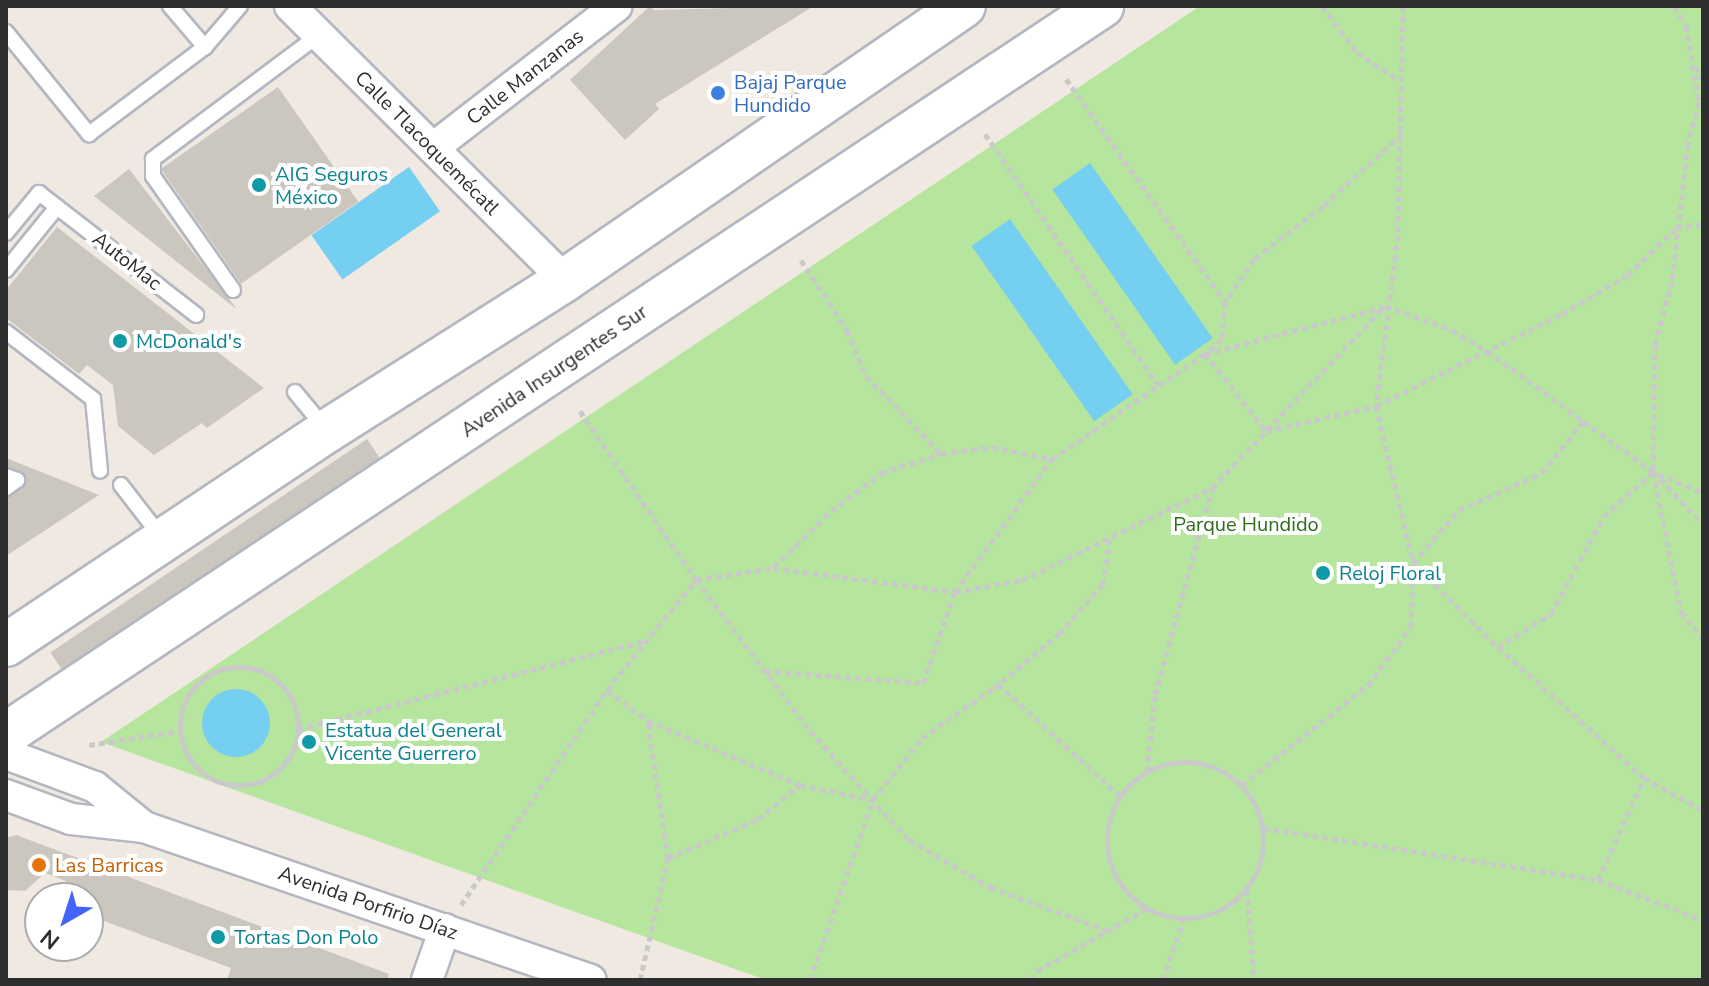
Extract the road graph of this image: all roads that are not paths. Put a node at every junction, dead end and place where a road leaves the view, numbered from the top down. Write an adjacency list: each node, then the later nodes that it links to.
1 (170, 6): 9 (lane)
2 (240, 6): 9 (lane)
3 (290, 6): 8 (street, Calle Tlacoquemécatl)
4 (617, 6): 10 (street, Calle Manzanas)
5 (964, 6): 14 (main road)
6 (1102, 6): 26 (main road, Avenida Insurgentes Sur)
7 (6, 32): 9 (lane)
8 (319, 35): 10 (street, Calle Tlacoquemécatl); 15 (lane)
9 (205, 47)
10 (433, 148): 14 (street, Calle Tlacoquemécatl)
11 (57, 207): 12 (lane); 13 (lane); 16 (lane, AutoMac)
12 (6, 233)
13 (6, 270)
14 (565, 280): 19 (main road)
15 (233, 290)
16 (196, 315)
17 (6, 332): 20 (lane)
18 (295, 392): 19 (lane)
19 (327, 431): 24 (main road)
20 (100, 471)
21 (6, 476): 23 (lane)
22 (121, 485): 24 (lane)
23 (6, 488)
24 (164, 540): 25 (main road)
25 (6, 645)
26 (6, 734)
27 (6, 754): 29 (street, Avenida Porfirio Díaz)
28 (6, 795): 29 (street, Avenida Porfirio Díaz)
29 (144, 827): 30 (street, Avenida Porfirio Díaz)
30 (445, 929): 31 (street); 32 (street, Avenida Porfirio Díaz)
31 (427, 980)
32 (591, 980)

